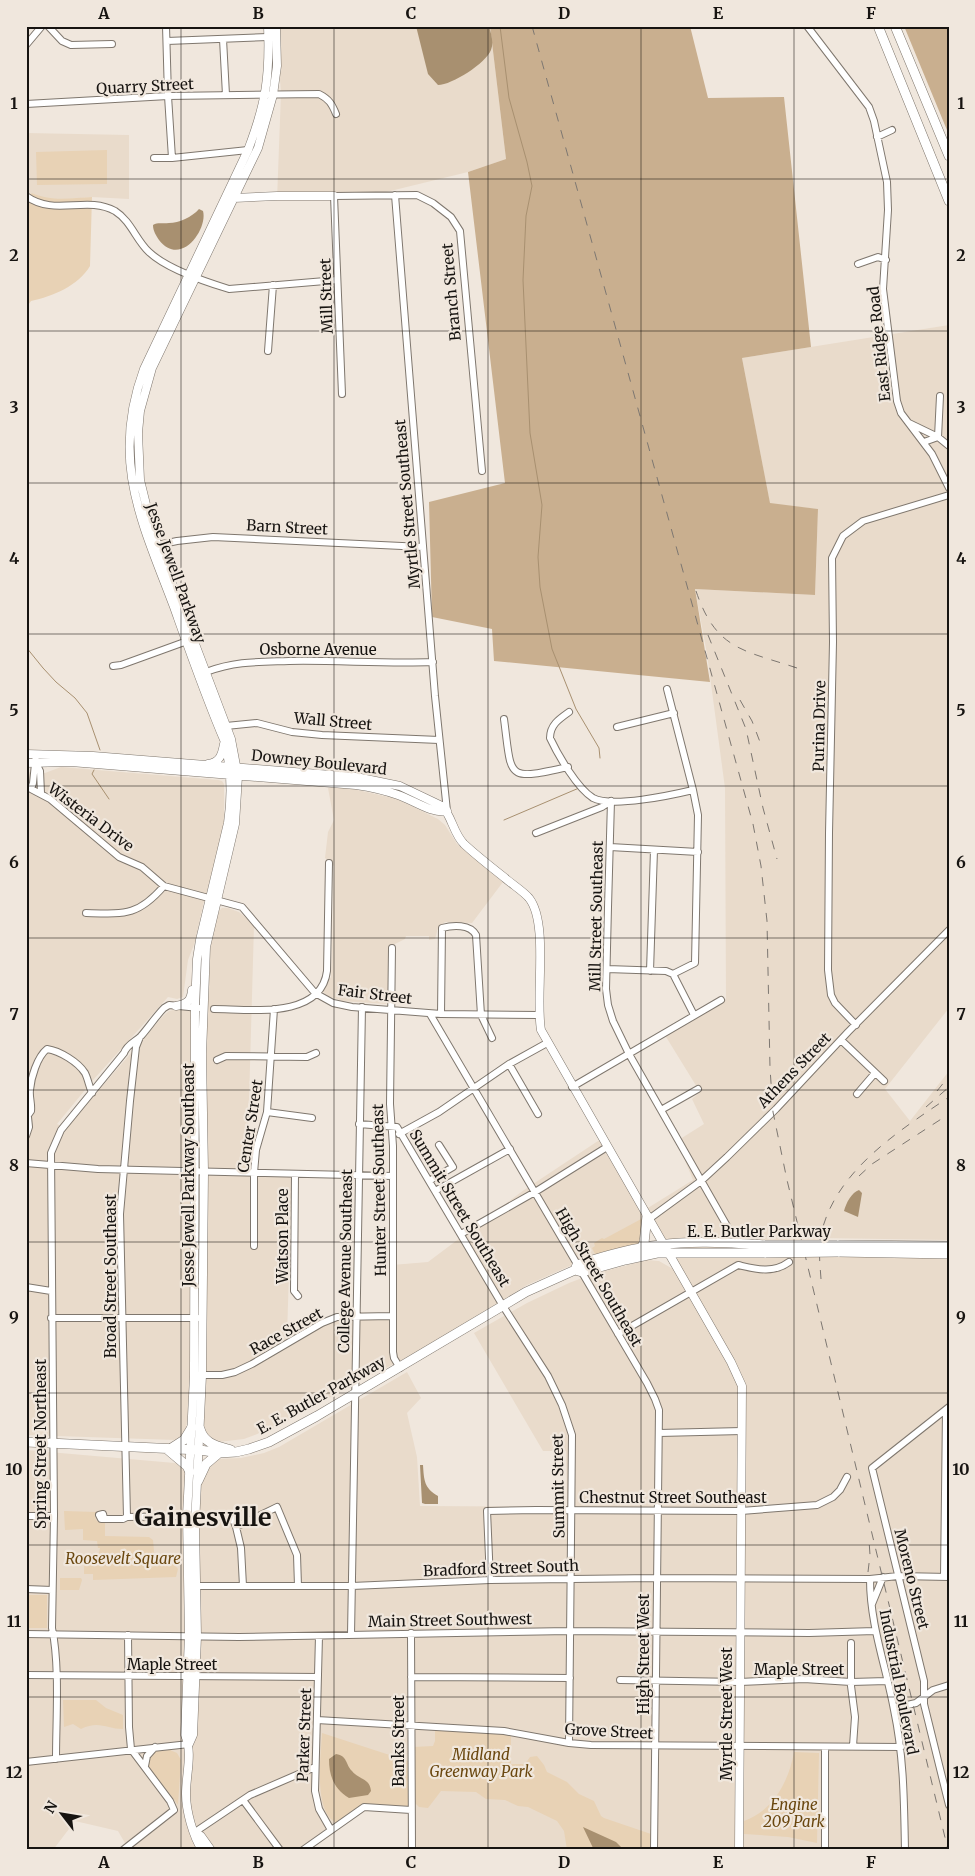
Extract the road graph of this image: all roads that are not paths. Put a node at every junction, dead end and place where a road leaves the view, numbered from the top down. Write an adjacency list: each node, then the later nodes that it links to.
1 (42, 26): 13 (street)
2 (48, 26): 12 (street)
3 (166, 26): 11 (street)
4 (268, 26): 9 (main road)
5 (276, 26): 15 (main road)
6 (807, 26): 20 (street, East Ridge Road)
7 (878, 26): 29 (highway)
8 (894, 26): 22 (highway)
9 (268, 37): 10 (street); 15 (main road)
10 (223, 39): 11 (street); 14 (street)
11 (167, 42): 16 (street)
12 (112, 44)
13 (26, 45)
14 (226, 95): 15 (street, Quarry Street); 16 (street, Quarry Street)
15 (269, 95): 18 (street, Quarry Street); 21 (main road); 28 (main road)
16 (168, 96): 17 (street, Quarry Street); 24 (street)
17 (26, 104)
18 (336, 114)
19 (892, 130): 20 (street)
20 (877, 137): 30 (street, East Ridge Road)
21 (248, 150): 24 (street); 32 (main road)
22 (949, 156)
23 (154, 158): 24 (street)
24 (172, 158)
25 (396, 195): 27 (street, Branch Street); 42 (street, Branch Street); 46 (street, Myrtle Street Southeast)
26 (26, 196): 32 (street)
27 (334, 196): 28 (main road, Branch Street); 33 (street, Mill Street)
28 (234, 198): 32 (main road)
29 (949, 201)
30 (886, 260): 31 (street); 38 (street, East Ridge Road)
31 (858, 264)
32 (192, 275): 34 (street); 45 (main road, Jesse Jewell Parkway)
33 (337, 280): 34 (street); 36 (street, Mill Street)
34 (273, 285): 35 (street)
35 (268, 351)
36 (342, 394)
37 (940, 396): 39 (street)
38 (906, 422): 39 (street); 40 (street, East Ridge Road)
39 (938, 437): 40 (street); 41 (street)
40 (924, 442): 43 (street, East Ridge Road)
41 (949, 446)
42 (482, 471)
43 (949, 488)
44 (949, 495): 99 (street, Purina Drive)
45 (154, 546): 46 (street, Barn Street); 47 (main road, Jesse Jewell Parkway)
46 (423, 547): 48 (street, Myrtle Street Southeast)
47 (190, 640): 49 (street); 50 (main road, Jesse Jewell Parkway); 58 (main road, Jesse Jewell Parkway)
48 (432, 662): 50 (street, Osborne Avenue); 57 (street, Myrtle Street Southeast)
49 (113, 666)
50 (206, 672): 55 (main road, Jesse Jewell Parkway)
51 (667, 690): 53 (street)
52 (569, 712): 65 (street)
53 (674, 713): 56 (street); 68 (street)
54 (504, 719): 65 (street)
55 (226, 726): 57 (street, Wall Street); 64 (main road, Jesse Jewell Parkway)
56 (617, 727)
57 (439, 740): 71 (street, Myrtle Street Southeast)
58 (225, 742): 63 (main road); 66 (main road, Jesse Jewell Parkway)
59 (26, 754): 60 (main road, Downey Boulevard)
60 (36, 754): 61 (street); 63 (main road, Downey Boulevard)
61 (36, 763): 62 (main road, Downey Boulevard); 66 (main road, Downey Boulevard); 69 (street); 69 (street, Wisteria Drive)
62 (26, 764)
63 (204, 765): 66 (main road, Downey Boulevard)
64 (237, 768): 66 (main road, Downey Boulevard); 67 (main road, Jesse Jewell Parkway Southeast); 71 (main road, Downey Boulevard)
65 (568, 768): 70 (street)
66 (229, 772): 67 (main road, Downey Boulevard); 78 (main road, Jesse Jewell Parkway Southeast)
67 (238, 776): 71 (main road, Downey Boulevard); 78 (main road, Jesse Jewell Parkway Southeast)
68 (693, 790): 70 (street); 75 (street)
69 (41, 793): 77 (street, Wisteria Drive)
70 (611, 801): 72 (street); 73 (street, Mill Street Southeast)
71 (447, 811): 97 (main road, Myrtle Street West)
72 (536, 833)
73 (610, 847): 74 (street); 83 (street, Mill Street Southeast)
74 (654, 850): 75 (street); 84 (street)
75 (698, 852): 85 (street)
76 (328, 863): 86 (street)
77 (164, 886): 78 (street, Wisteria Drive); 79 (street)
78 (214, 899): 82 (main road, Jesse Jewell Parkway Southeast); 86 (street, Wisteria Drive); 89 (main road, Jesse Jewell Parkway Southeast)
79 (86, 913)
80 (949, 930): 99 (street, Athens Street)
81 (392, 948): 93 (street, Hunter Street Southeast)
82 (197, 959): 88 (main road); 89 (main road, Jesse Jewell Parkway Southeast)
83 (607, 969): 84 (street); 106 (street, Mill Street Southeast)
84 (650, 971): 85 (street)
85 (673, 974): 98 (street)
86 (315, 993): 90 (street, Fair Street); 92 (street)
87 (721, 1000): 98 (street)
88 (176, 1006): 89 (street); 100 (street, Spring Street Northeast)
89 (199, 1008): 134 (main road, Jesse Jewell Parkway Southeast)
90 (362, 1008): 93 (street, Fair Street); 123 (street, College Avenue Southeast)
91 (214, 1009): 92 (street)
92 (274, 1009): 108 (street, Center Street)
93 (392, 1010): 94 (street, Fair Street); 124 (street, Hunter Street Southeast)
94 (430, 1014): 95 (street, Fair Street); 114 (street, High Street Southeast)
95 (441, 1014): 96 (street, Fair Street); 96 (street)
96 (480, 1015): 97 (street, Fair Street); 101 (street)
97 (538, 1015): 103 (main road, Myrtle Street West)
98 (694, 1015): 106 (street)
99 (856, 1025): 102 (street, Athens Street)
100 (140, 1037): 104 (street, Spring Street Northeast); 107 (street, Broad Street Southeast)
101 (492, 1038)
102 (842, 1040): 111 (street); 140 (street, Athens Street)
103 (547, 1043): 110 (street); 113 (main road, Myrtle Street West)
104 (124, 1053): 107 (street); 116 (street, Spring Street Northeast)
105 (316, 1053): 108 (street)
106 (629, 1054): 113 (street); 118 (street, Mill Street Southeast)
107 (136, 1055): 133 (street, Broad Street Southeast)
108 (271, 1057): 109 (street); 119 (street, Center Street)
109 (217, 1060)
110 (509, 1064): 114 (street); 120 (street)
111 (875, 1073): 112 (street); 117 (street)
112 (884, 1082)
113 (572, 1087): 129 (main road, Myrtle Street West)
114 (475, 1088): 125 (street); 130 (street, High Street Southeast)
115 (698, 1088): 118 (street)
116 (92, 1092): 121 (street); 132 (street, Spring Street Northeast)
117 (857, 1094)
118 (661, 1110): 140 (street, Mill Street Southeast)
119 (266, 1112): 122 (street); 135 (street, Center Street)
120 (538, 1114)
121 (27, 1117): 126 (street)
122 (312, 1118)
123 (359, 1124): 124 (street); 137 (street, College Avenue Southeast)
124 (392, 1125): 125 (street, Summit Street Southeast); 127 (street, Hunter Street Southeast)
125 (401, 1133): 127 (street); 139 (street, Summit Street Southeast)
126 (26, 1136)
127 (393, 1138): 138 (street, Hunter Street Southeast)
128 (439, 1145): 139 (street)
129 (607, 1147): 142 (street); 143 (main road, Myrtle Street West)
130 (510, 1149): 141 (street); 142 (street, High Street Southeast)
131 (26, 1163): 132 (street)
132 (50, 1166): 133 (street); 157 (street, Spring Street Northeast)
133 (123, 1170): 134 (street); 164 (street, Broad Street Southeast)
134 (200, 1172): 135 (street); 165 (main road, Jesse Jewell Parkway Southeast)
135 (254, 1173): 136 (street); 147 (street, Center Street)
136 (295, 1174): 137 (street); 159 (street, Watson Place)
137 (358, 1175): 138 (street); 161 (street, College Avenue Southeast)
138 (393, 1176): 162 (street, Hunter Street Southeast)
139 (429, 1181): 141 (street, Summit Street Southeast)
140 (701, 1181): 143 (street, Athens Street); 144 (street, Mill Street Southeast)
141 (435, 1191): 145 (street, Summit Street Southeast)
142 (535, 1192): 145 (street); 155 (street, High Street Southeast)
143 (648, 1218): 146 (main road, Myrtle Street West); 149 (highway)
144 (730, 1233)
145 (461, 1234): 160 (street, Summit Street Southeast)
146 (662, 1244): 149 (highway, E. E. Butler Parkway); 150 (highway, E. E. Butler Parkway); 152 (main road, Myrtle Street West)
147 (254, 1246)
148 (949, 1246): 151 (highway, E. E. Butler Parkway)
149 (641, 1248): 155 (highway, E. E. Butler Parkway)
150 (765, 1249): 151 (highway, E. E. Butler Parkway, bridge); 152 (highway, E. E. Butler Parkway)
151 (838, 1249): 153 (highway, E. E. Butler Parkway)
152 (668, 1254): 155 (highway, E. E. Butler Parkway); 158 (main road, Myrtle Street West)
153 (949, 1254)
154 (789, 1262): 158 (street)
155 (578, 1269): 160 (highway, E. E. Butler Parkway); 166 (street, High Street Southeast)
156 (26, 1287): 157 (street)
157 (51, 1291): 163 (street, Spring Street Northeast)
158 (691, 1292): 166 (street); 172 (main road, Myrtle Street West)
159 (298, 1296)
160 (503, 1306): 167 (highway, E. E. Butler Parkway); 184 (street, Summit Street)
161 (356, 1316): 162 (street, Race Street); 168 (street, Race Street); 169 (street, College Avenue Southeast)
162 (392, 1316): 167 (street, Hunter Street Southeast)
163 (51, 1318): 164 (street); 175 (street, Spring Street Northeast)
164 (122, 1318): 165 (street); 176 (street, Broad Street Southeast)
165 (198, 1318): 168 (main road, Jesse Jewell Parkway Southeast)
166 (618, 1334): 173 (street, High Street Southeast)
167 (400, 1368): 169 (highway, E. E. Butler Parkway)
168 (198, 1375): 171 (main road, Jesse Jewell Parkway Southeast)
169 (356, 1393): 179 (highway, E. E. Butler Parkway); 205 (street, College Avenue Southeast)
170 (947, 1409): 194 (street, Moreno Street); 196 (street)
171 (196, 1428): 177 (highway); 178 (main road, Jesse Jewell Parkway Southeast); 179 (highway)
172 (742, 1431): 173 (street); 186 (main road, Myrtle Street West)
173 (659, 1433): 185 (street, High Street Southeast)
174 (26, 1442): 175 (highway, E. E. Butler Parkway)
175 (53, 1444): 176 (highway, E. E. Butler Parkway); 188 (street, Spring Street Northeast)
176 (125, 1447): 177 (highway, E. E. Butler Parkway); 192 (street, Broad Street Southeast)
177 (168, 1450): 178 (highway, E. E. Butler Parkway); 181 (highway)
178 (196, 1450): 180 (highway, E. E. Butler Parkway); 181 (main road, Jesse Jewell Parkway Southeast); 183 (main road, Jesse Jewell Parkway Southeast)
179 (236, 1452): 180 (highway, E. E. Butler Parkway)
180 (219, 1453): 183 (highway)
181 (190, 1472): 189 (main road, Jesse Jewell Parkway Southeast)
182 (846, 1478): 186 (street, Chestnut Street Southeast)
183 (198, 1481): 190 (main road, Jesse Jewell Parkway Southeast)
184 (572, 1510): 185 (street, Chestnut Street Southeast); 199 (street, Summit Street); 201 (street, Chestnut Street Southeast)
185 (657, 1510): 186 (street, Chestnut Street Southeast); 197 (street, High Street Southeast)
186 (741, 1511): 198 (main road, Myrtle Street West)
187 (26, 1516): 188 (street)
188 (54, 1516): 207 (street, Spring Street Northeast)
189 (187, 1516): 192 (street); 202 (main road, Jesse Jewell Parkway Southeast)
190 (196, 1516): 193 (street); 202 (main road, Jesse Jewell Parkway Southeast)
191 (104, 1517): 192 (street)
192 (127, 1517)
193 (236, 1527): 203 (street); 204 (street)
194 (898, 1576): 195 (street, Bradford Street South); 196 (street, Bradford Street South); 235 (street, Moreno Street)
195 (882, 1577): 200 (street, Bradford Street South); 208 (street)
196 (947, 1577)
197 (656, 1578): 198 (street, Bradford Street South); 199 (street, Bradford Street South); 210 (street, High Street West)
198 (741, 1578): 200 (street, Bradford Street South); 212 (main road, Myrtle Street West)
199 (570, 1579): 201 (street, Bradford Street South); 209 (street, Summit Street)
200 (870, 1579): 208 (street, Industrial Boulevard)
201 (490, 1580): 205 (street, Bradford Street South)
202 (192, 1586): 203 (street, Bradford Street South); 218 (main road)
203 (243, 1586): 204 (street, Bradford Street South)
204 (298, 1586): 205 (street, Bradford Street South)
205 (352, 1586): 217 (street, College Avenue Southeast)
206 (26, 1589): 207 (street)
207 (52, 1590): 215 (street, Spring Street Northeast)
208 (871, 1608): 211 (street, Industrial Boulevard)
209 (570, 1631): 210 (street, Main Street Southwest); 213 (street, Main Street Southwest); 228 (street, Summit Street)
210 (656, 1631): 212 (street, Main Street Southwest); 230 (street, High Street West)
211 (875, 1631): 212 (street, Main Street Southwest); 231 (street, Industrial Boulevard)
212 (741, 1632): 232 (main road, Myrtle Street West)
213 (411, 1633): 217 (street, Main Street Southwest); 227 (street, Banks Street)
214 (26, 1634): 215 (street, Main Street Southwest)
215 (53, 1634): 216 (street, Main Street Southwest); 222 (street, Spring Street Northeast)
216 (128, 1635): 218 (street, Main Street Southwest); 223 (street)
217 (351, 1635): 219 (street, Main Street Southwest)
218 (193, 1636): 219 (street, Main Street Southwest); 224 (main road); 225 (main road)
219 (319, 1636): 226 (street, Parker Street)
220 (851, 1644): 233 (street)
221 (26, 1675): 222 (street, Maple Street)
222 (56, 1675): 223 (street, Maple Street); 248 (street, Spring Street Northeast)
223 (129, 1677): 224 (street, Maple Street); 247 (street)
224 (187, 1677): 225 (street, Maple Street); 239 (main road)
225 (196, 1677): 226 (street, Maple Street); 239 (main road)
226 (318, 1677): 237 (street, Parker Street)
227 (411, 1677): 228 (street); 238 (street, Banks Street)
228 (570, 1678): 240 (street, Summit Street)
229 (620, 1680): 230 (street, Maple Street)
230 (656, 1680): 232 (street, Maple Street); 241 (street, High Street West)
231 (887, 1680): 233 (street, Maple Street); 236 (street, Industrial Boulevard)
232 (740, 1682): 233 (street, Maple Street); 242 (main road, Myrtle Street West)
233 (851, 1682): 243 (street)
234 (949, 1684): 235 (street)
235 (924, 1696): 236 (street); 253 (street, Moreno Street)
236 (894, 1708): 246 (street, Industrial Boulevard)
237 (317, 1720): 238 (street, Grove Street); 251 (street, Parker Street)
238 (410, 1726): 240 (street, Grove Street); 254 (street, Banks Street)
239 (189, 1744): 244 (street); 256 (main road)
240 (569, 1744): 241 (street, Grove Street)
241 (654, 1746): 242 (street, Grove Street); 263 (street, High Street West)
242 (740, 1746): 245 (street, Grove Street); 264 (main road, Myrtle Street West)
243 (853, 1746): 245 (street, Grove Street); 246 (street, Grove Street)
244 (154, 1747): 247 (street); 250 (street)
245 (825, 1747): 265 (street)
246 (901, 1747): 266 (street, Industrial Boulevard)
247 (132, 1749): 248 (street); 250 (street)
248 (56, 1759): 249 (street)
249 (26, 1762)
250 (144, 1766): 257 (street)
251 (315, 1767): 252 (street); 255 (street, Parker Street)
252 (243, 1800): 256 (street); 260 (street)
253 (949, 1805)
254 (411, 1810): 255 (street); 262 (street, Banks Street)
255 (331, 1830): 261 (street)
256 (195, 1832): 258 (main road); 259 (main road)
257 (123, 1850)
258 (202, 1850)
259 (211, 1850)
260 (280, 1850)
261 (302, 1850)
262 (412, 1850)
263 (654, 1850)
264 (739, 1850)
265 (824, 1850)
266 (905, 1850)

